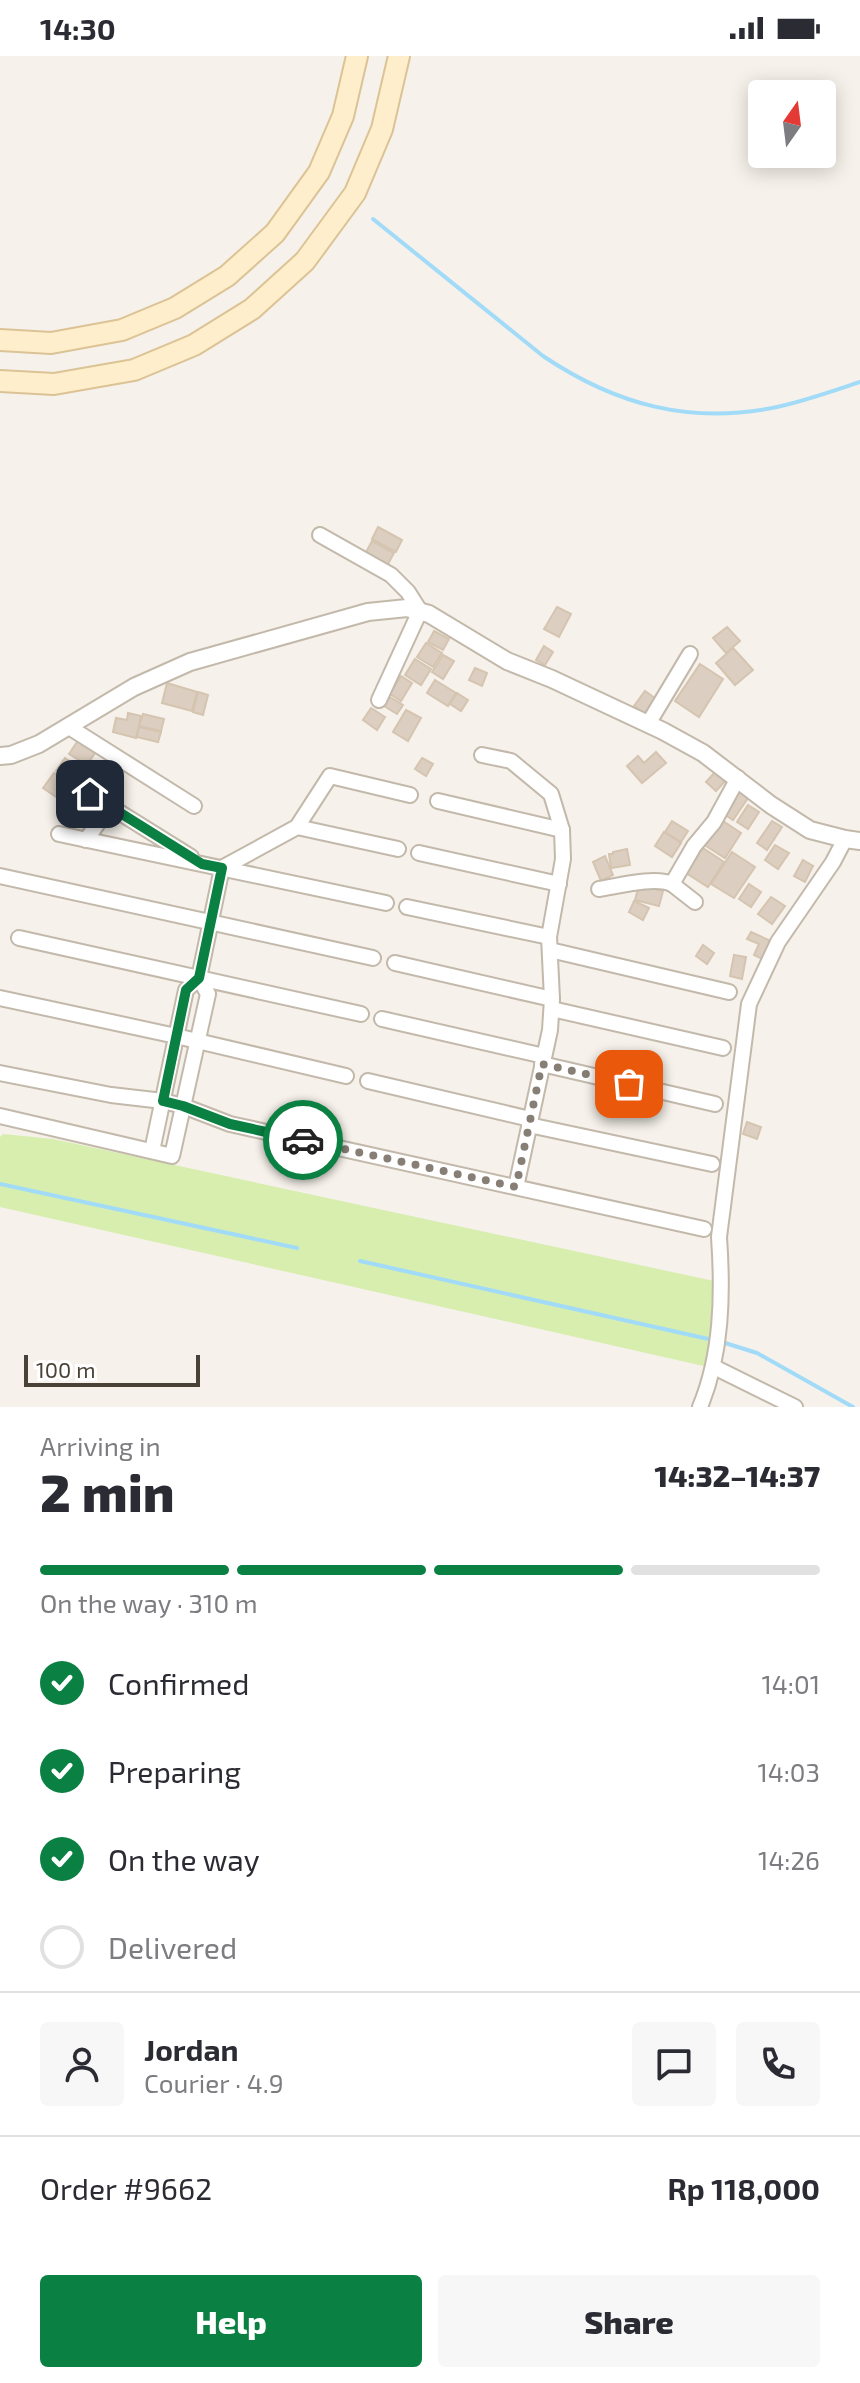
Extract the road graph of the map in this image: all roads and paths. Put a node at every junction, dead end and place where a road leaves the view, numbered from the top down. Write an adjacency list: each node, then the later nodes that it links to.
1 (357, 56): 3 (main road)
2 (399, 56): 4 (main road)
3 (0, 340)
4 (0, 381)
5 (320, 535): 6 (street)
6 (420, 611): 8 (street); 9 (street); 10 (street)
7 (690, 654): 9 (street)
8 (379, 700)
9 (648, 724): 13 (street)
10 (69, 727): 12 (street); 18 (street)
11 (482, 755): 20 (street)
12 (0, 756)
13 (738, 778): 23 (street); 30 (street)
14 (90, 794): 17 (street)
15 (410, 795): 19 (street)
16 (438, 801): 20 (street)
17 (110, 806): 22 (street); 26 (street)
18 (194, 806)
19 (297, 827): 24 (street); 27 (street)
20 (562, 830): 29 (street)
21 (59, 834): 22 (street)
22 (86, 840): 26 (street)
23 (853, 840): 62 (street)
24 (398, 849)
25 (419, 853): 29 (street)
26 (202, 864): 27 (street)
27 (222, 868): 33 (street); 35 (street)
28 (0, 876): 35 (street)
29 (559, 884): 37 (street)
30 (672, 884): 31 (street); 32 (street)
31 (599, 889)
32 (695, 902)
33 (386, 903)
34 (407, 907): 37 (street)
35 (211, 922): 38 (street); 40 (street)
36 (19, 938): 40 (street)
37 (549, 944): 41 (street); 43 (street)
38 (373, 958)
39 (395, 963): 43 (street)
40 (199, 978): 44 (street); 46 (street); 47 (street)
41 (729, 992)
42 (0, 998): 46 (street)
43 (552, 1004): 48 (street); 49 (street)
44 (361, 1014)
45 (382, 1019): 49 (street)
46 (176, 1036): 47 (street); 53 (street)
47 (198, 1041): 51 (street); 55 (street)
48 (723, 1048)
49 (543, 1060): 54 (street); 57 (street)
50 (0, 1073): 53 (street)
51 (346, 1076)
52 (368, 1081): 57 (street)
53 (163, 1101): 55 (street); 58 (street)
54 (715, 1104)
55 (183, 1106): 58 (street); 60 (street)
56 (0, 1116): 58 (street)
57 (530, 1122): 59 (street); 60 (street)
58 (152, 1151)
59 (712, 1164)
60 (516, 1187): 61 (street)
61 (704, 1229)
62 (715, 1360): 63 (street); 64 (street)
63 (700, 1407)
64 (795, 1407)

